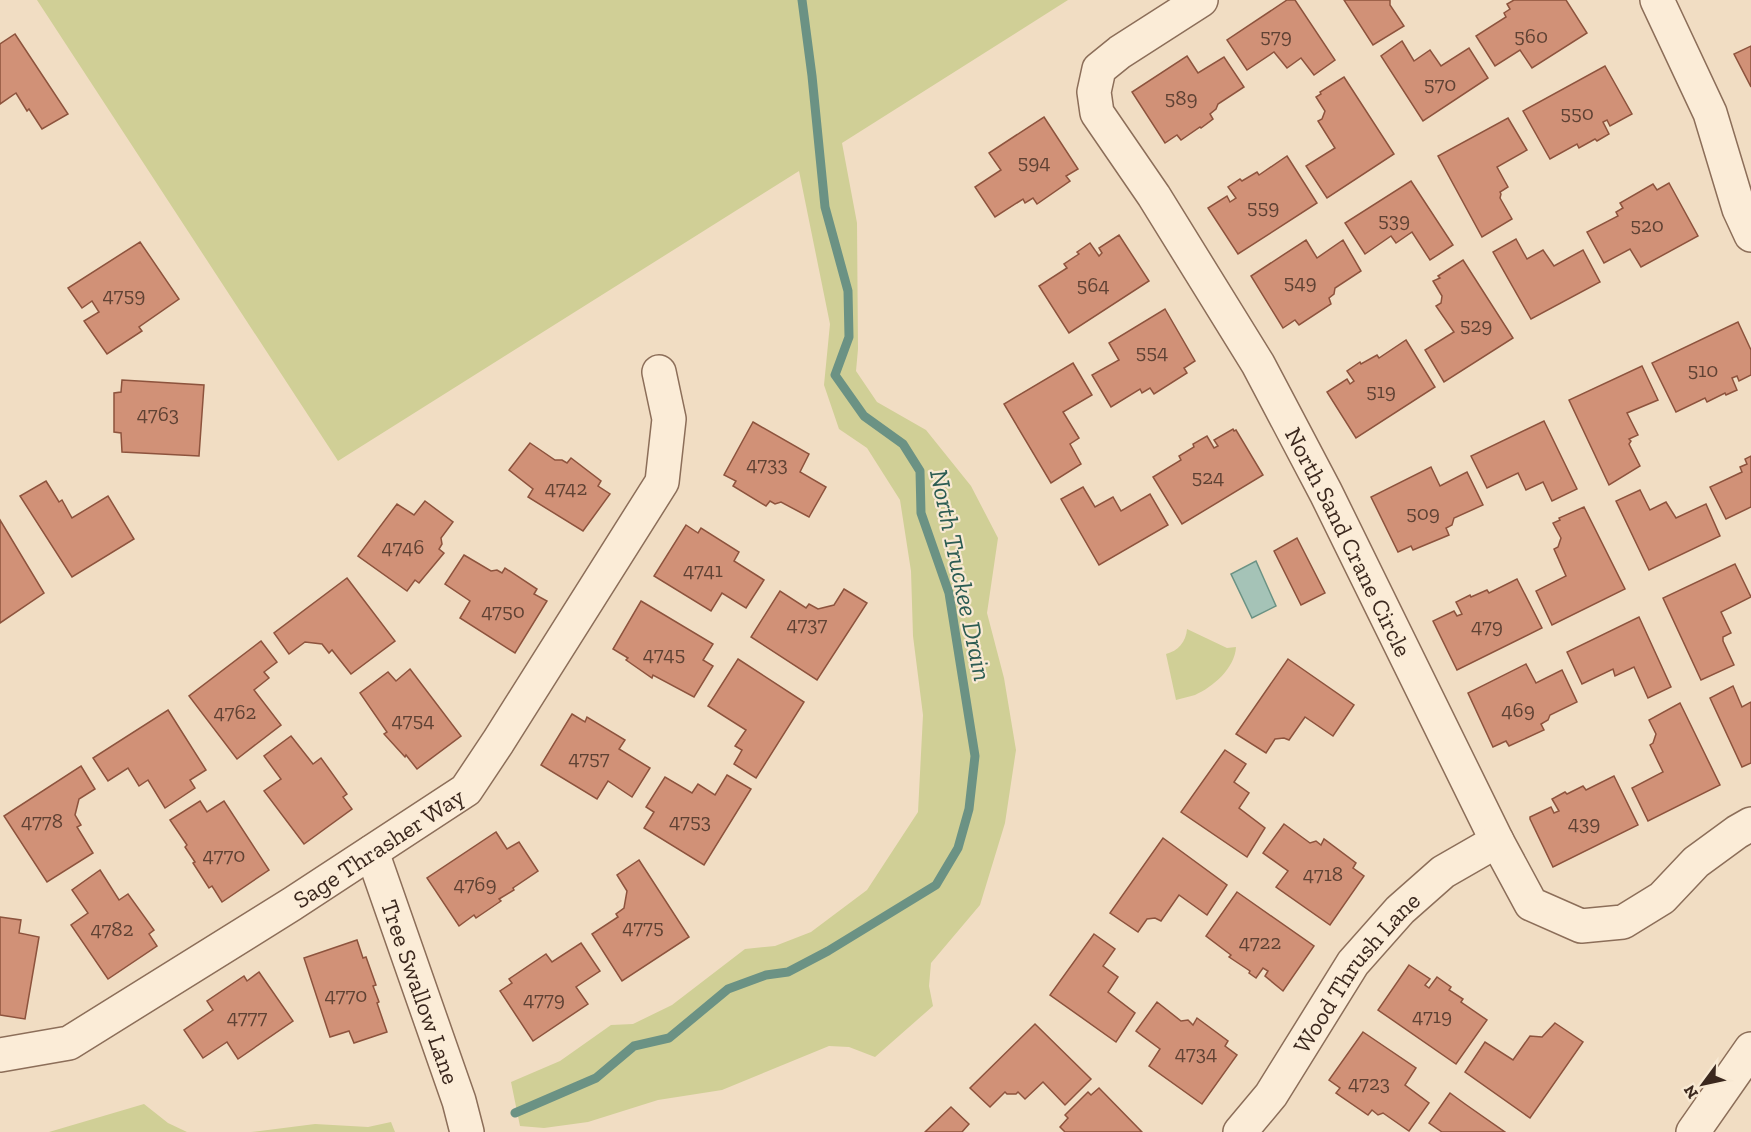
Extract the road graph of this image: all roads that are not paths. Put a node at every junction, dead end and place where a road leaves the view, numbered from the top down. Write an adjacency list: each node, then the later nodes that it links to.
1 (1201, 0): 7 (street, North Sand Crane Circle)
2 (1657, 0): 3 (street)
3 (1742, 180): 4 (street)
4 (1750, 231)
5 (659, 372): 8 (street, Sage Thrasher Way)
6 (1751, 824): 7 (street, North Sand Crane Circle)
7 (1497, 841): 12 (street, Wood Thrush Lane)
8 (372, 852): 10 (street, Sage Thrasher Way); 11 (street, Tree Swallow Lane)
9 (1751, 1048): 13 (street)
10 (0, 1055)
11 (467, 1132)
12 (1240, 1132)
13 (1693, 1132)

